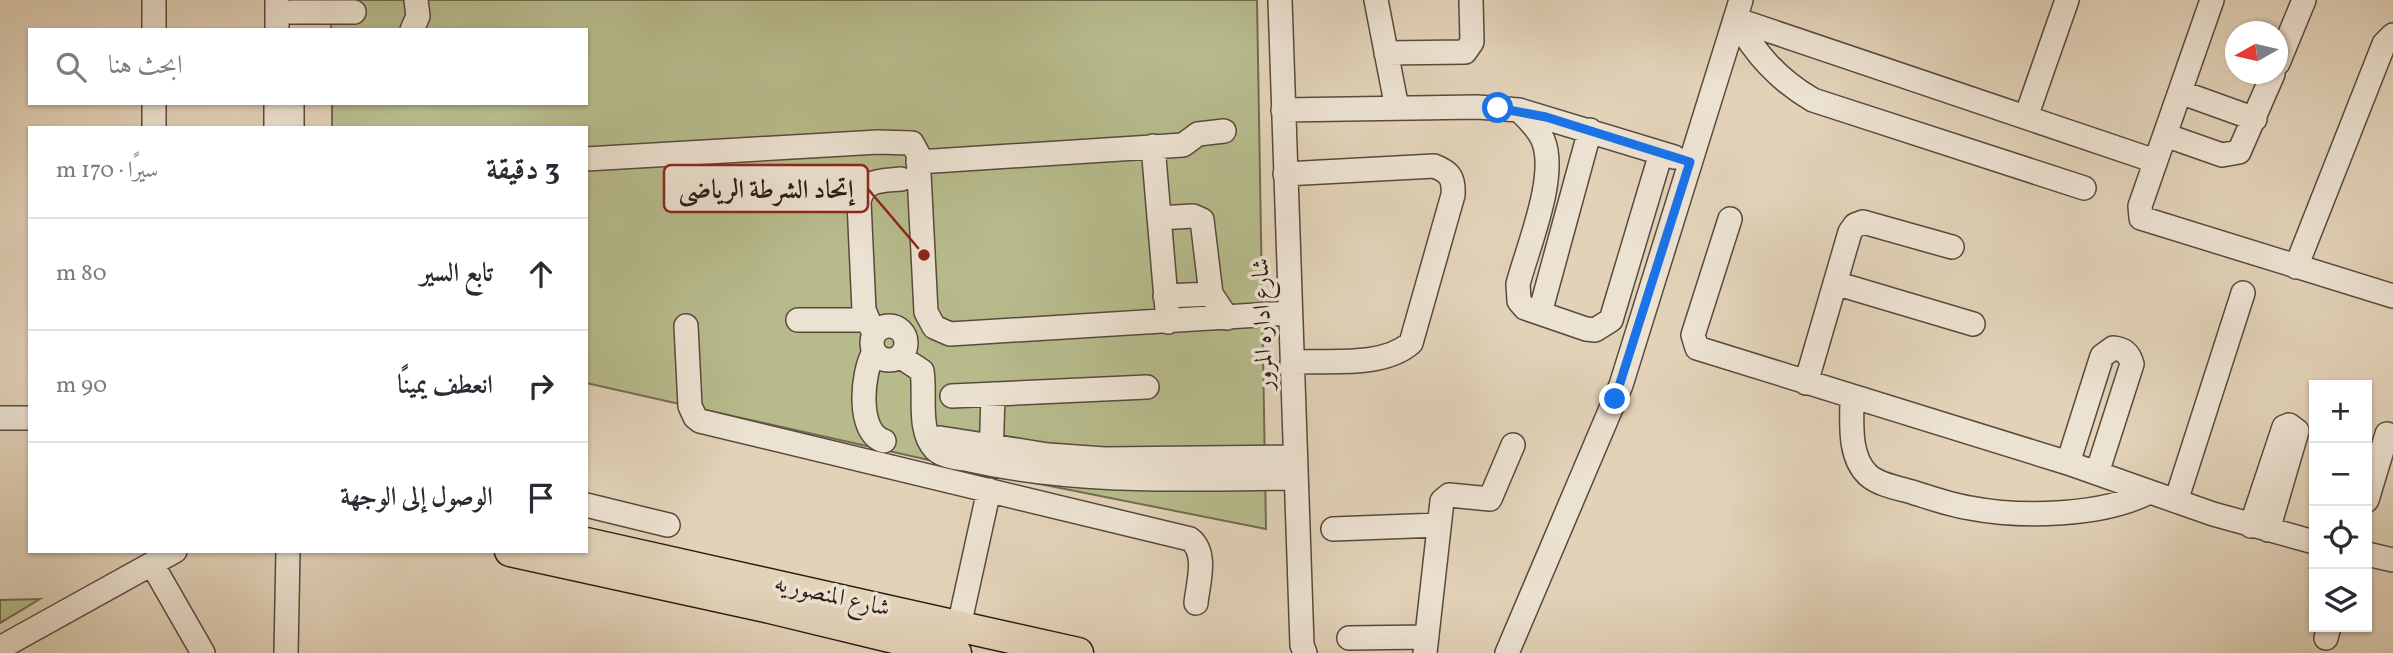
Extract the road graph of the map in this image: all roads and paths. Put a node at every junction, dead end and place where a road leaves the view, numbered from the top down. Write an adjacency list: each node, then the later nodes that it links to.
1 (154, 0): 12 (street)
2 (416, 0): 14 (street)
3 (1280, 0): 24 (street, شارع اداره المرور)
4 (1376, 0): 17 (street)
5 (1471, 0): 17 (street)
6 (2067, 0): 26 (street)
7 (2212, 0): 19 (street)
8 (2304, 0): 16 (street)
9 (1738, 9): 26 (street); 39 (street); 42 (street)
10 (288, 10): 11 (street); 13 (street)
11 (357, 14)
12 (154, 28)
13 (278, 28)
14 (413, 28)
15 (2393, 35): 48 (street)
16 (2288, 38)
17 (1386, 53): 23 (street)
18 (2269, 84): 27 (street)
19 (2180, 92): 27 (street); 33 (street)
20 (154, 105): 28 (street)
21 (276, 105): 29 (street)
22 (292, 105): 30 (street)
23 (1396, 108): 24 (street); 25 (street)
24 (1283, 110): 40 (street, شارع اداره المرور)
25 (1519, 110): 31 (street); 45 (street)
26 (2026, 117): 37 (street)
27 (2255, 119): 33 (street)
28 (154, 126)
29 (276, 126)
30 (292, 126)
31 (1590, 130): 35 (street); 46 (street)
32 (1224, 131): 34 (street)
33 (2165, 135): 37 (street)
34 (1153, 146): 38 (street); 43 (street)
35 (1661, 152): 39 (street); 55 (street)
36 (588, 159): 38 (street)
37 (2155, 161): 48 (street)
38 (918, 162): 58 (street)
39 (1690, 162): 62 (street)
40 (1285, 174): 54 (street, شارع اداره المرور); 64 (street)
41 (901, 179): 61 (street)
42 (2084, 188)
43 (1158, 218): 50 (street); 52 (street)
44 (1730, 219): 65 (street)
45 (1530, 239): 46 (street); 55 (street)
46 (1558, 247): 55 (street)
47 (1951, 247): 49 (street)
48 (2296, 267): 53 (street)
49 (1835, 283): 59 (street); 65 (street)
50 (1211, 293): 52 (street); 56 (street)
51 (2243, 293): 82 (street)
52 (1165, 296): 58 (street)
53 (2393, 296)
54 (1290, 313): 56 (street); 64 (street, شارع اداره المرور)
55 (1540, 313)
56 (1227, 318): 58 (street)
57 (798, 320): 61 (street)
58 (1168, 322)
59 (1973, 324)
60 (686, 326): 80 (street)
61 (871, 336): 63 (street); 63 (street); 73 (street)
62 (1629, 356): 104 (street); 105 (street)
63 (901, 357): 75 (street)
64 (1292, 362): 77 (street, شارع اداره المرور)
65 (1806, 383): 69 (street)
66 (1147, 387): 67 (street)
67 (993, 394): 68 (street); 75 (street)
68 (952, 396)
69 (1852, 398): 76 (street); 81 (street)
70 (0, 418): 71 (street)
71 (28, 418)
72 (2387, 434): 79 (street)
73 (884, 441)
74 (1513, 445): 85 (street)
75 (991, 456): 77 (street)
76 (2068, 463): 78 (street); 78 (street)
77 (1295, 468): 100 (street, شارع اداره المرور)
78 (2097, 473): 81 (street)
79 (2372, 484)
80 (989, 490): 95 (street); 97 (street)
81 (2149, 492): 82 (street)
82 (2176, 501): 87 (street)
83 (588, 505): 84 (street)
84 (668, 525)
85 (1438, 525): 86 (street); 98 (street)
86 (1333, 529)
87 (2309, 541)
88 (588, 544): 97 (main road, شارع المنصوريه)
89 (171, 553): 94 (street)
90 (288, 553): 102 (street)
91 (542, 554): 97 (main road, شارع المنصوريه)
92 (2372, 555): 93 (street)
93 (2393, 560)
94 (152, 564): 99 (street); 101 (street)
95 (1196, 603)
96 (1349, 638): 98 (street)
97 (956, 644): 103 (main road, شارع المنصوريه)
98 (1426, 645)
99 (0, 648)
100 (1302, 650)
101 (203, 653)
102 (285, 653)
103 (1077, 653)
104 (1495, 653)
105 (1507, 653)

